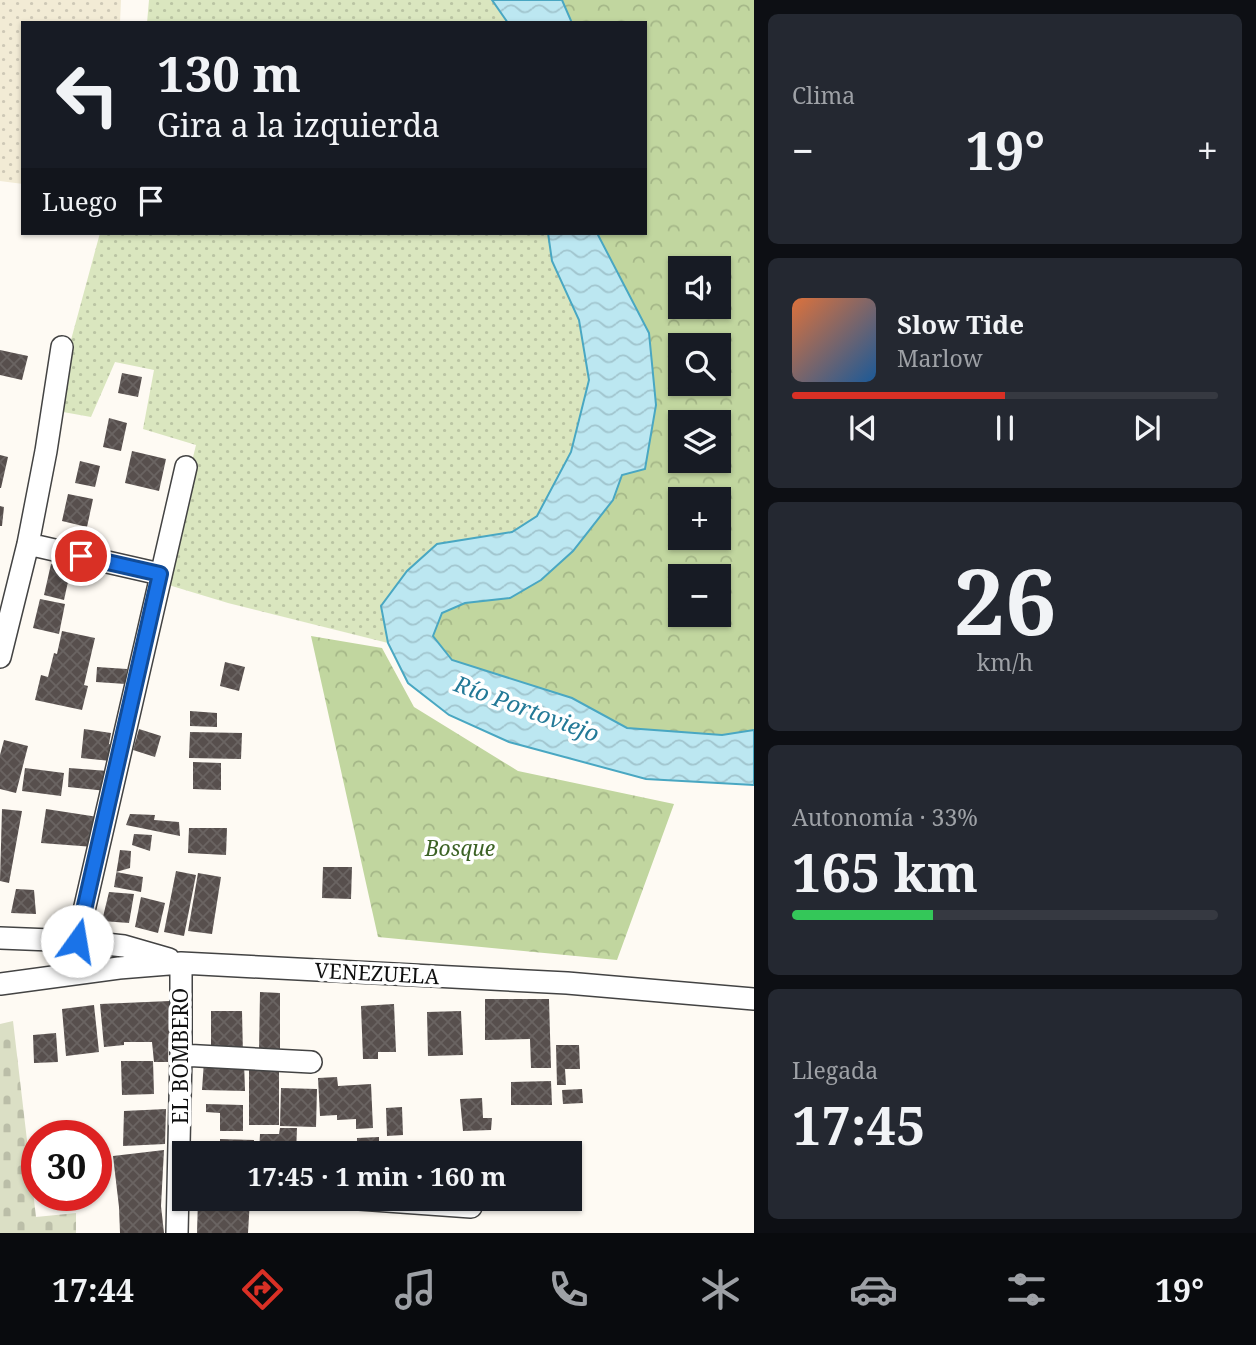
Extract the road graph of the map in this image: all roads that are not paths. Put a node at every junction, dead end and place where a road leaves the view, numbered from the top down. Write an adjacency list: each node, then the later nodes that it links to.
1 (62, 347): 3 (street)
2 (186, 467): 4 (street)
3 (28, 544): 4 (street); 5 (street)
4 (160, 574): 7 (street)
5 (0, 657)
6 (0, 938): 7 (street)
7 (77, 941): 8 (street)
8 (181, 963): 9 (street, VENEZUELA); 10 (street, VENEZUELA); 11 (street, EL BOMBERO)
9 (0, 984)
10 (754, 999)
11 (181, 1055): 12 (street); 13 (street, EL BOMBERO)
12 (310, 1062)
13 (181, 1141)
14 (179, 1211): 15 (street, EL BOMBERO)
15 (177, 1233)

